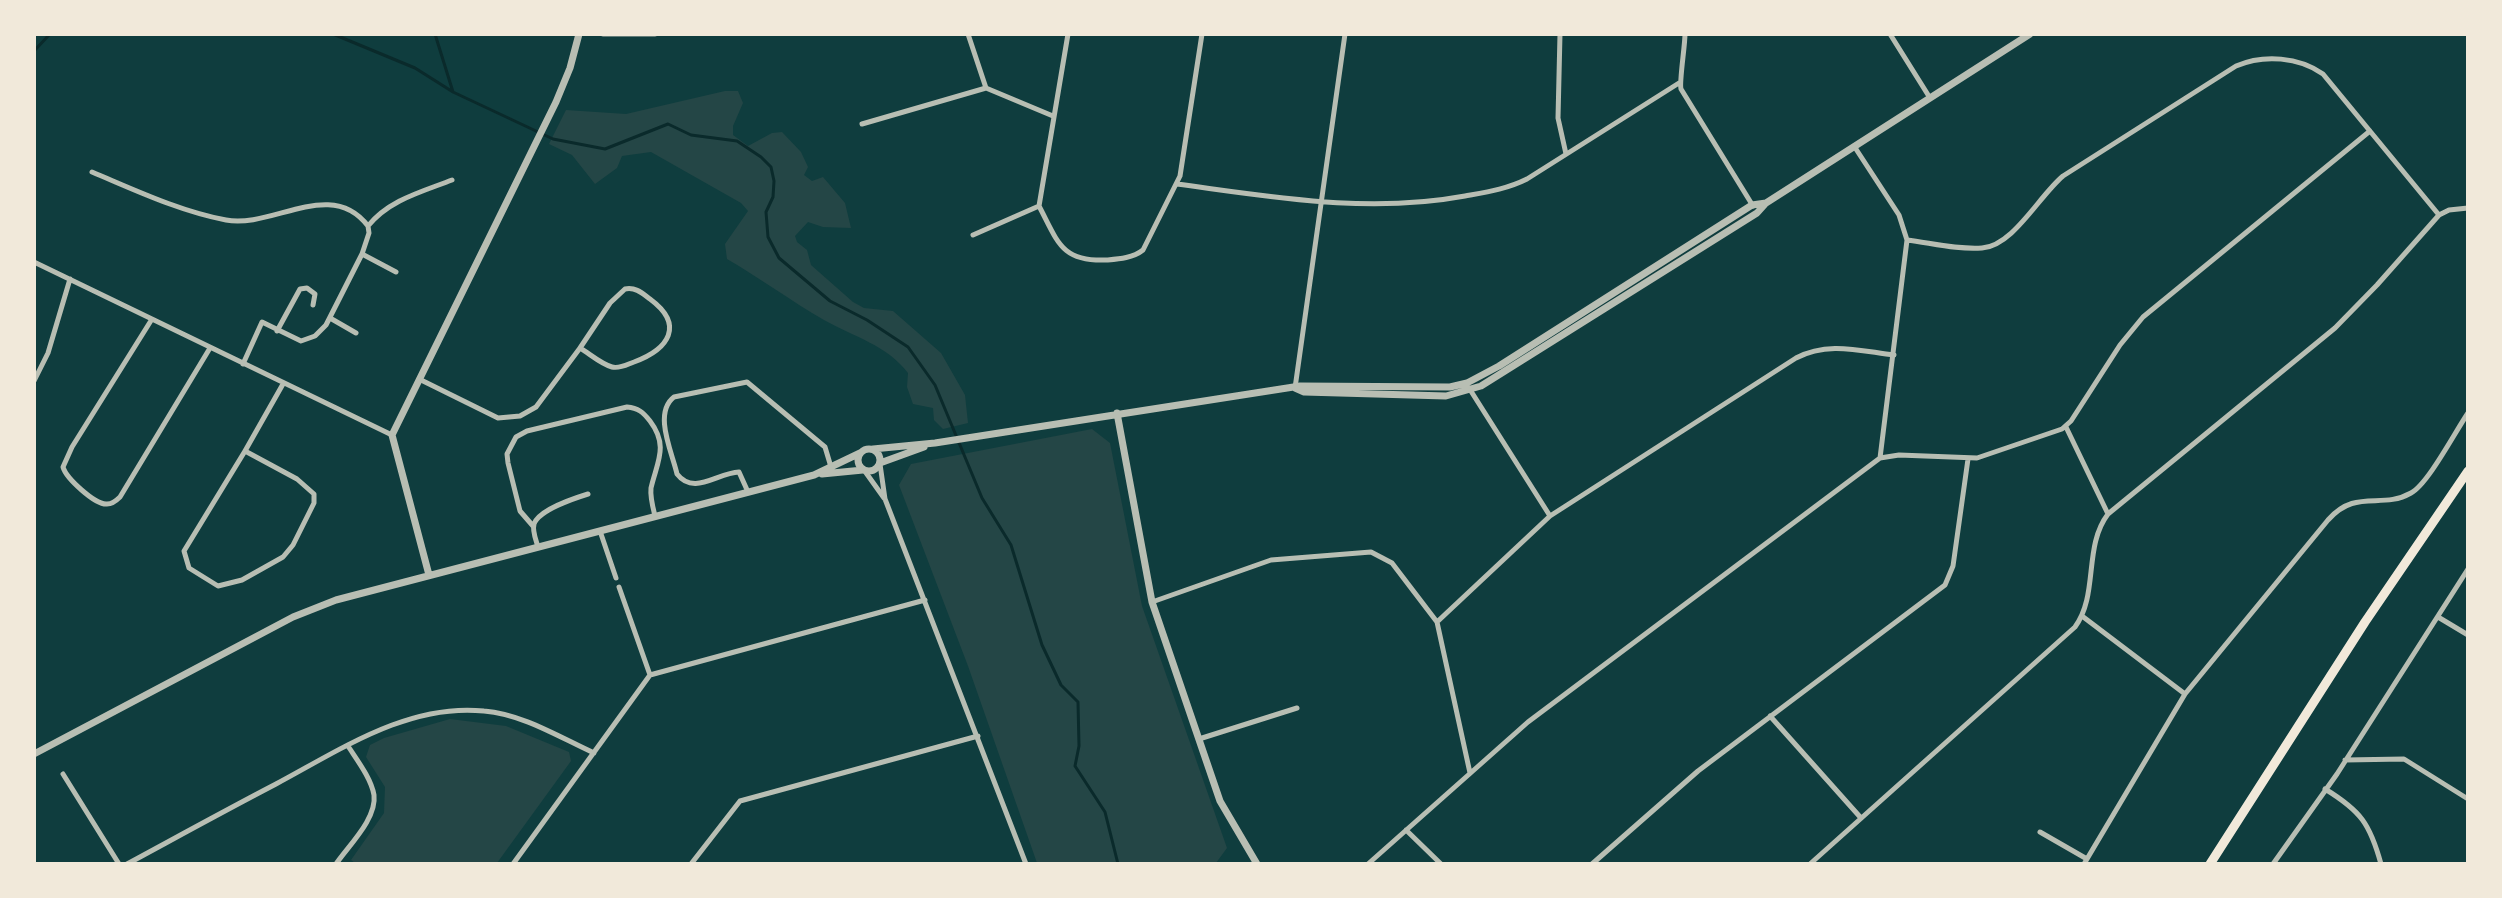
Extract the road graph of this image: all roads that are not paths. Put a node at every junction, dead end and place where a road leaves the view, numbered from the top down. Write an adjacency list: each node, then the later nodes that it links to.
1 (579, 34): 46 (street)
2 (603, 34): 3 (street)
3 (655, 34)
4 (968, 34): 13 (street)
5 (1068, 34): 15 (street)
6 (1202, 34): 22 (street)
7 (1345, 34): 23 (street)
8 (1560, 34): 19 (street)
9 (1685, 34): 12 (street)
10 (1890, 34): 14 (street)
11 (2030, 34): 14 (street)
12 (1679, 83): 19 (street); 25 (street)
13 (986, 88): 15 (street); 16 (street)
14 (1930, 98): 18 (street)
15 (1053, 116): 26 (street)
16 (862, 124)
17 (2370, 131): 29 (street); 32 (street); 53 (street)
18 (1854, 146): 24 (street); 32 (street)
19 (1566, 154): 23 (street)
20 (92, 172): 30 (street)
21 (452, 180): 30 (street)
22 (1177, 184): 23 (street); 26 (street)
23 (1321, 201): 50 (street)
24 (1766, 203): 25 (street); 28 (street)
25 (1752, 205): 28 (street); 49 (street)
26 (1039, 206): 31 (street)
27 (2468, 208): 29 (street)
28 (1757, 213): 49 (street)
29 (2439, 215): 69 (street)
30 (368, 226): 33 (street)
31 (973, 235)
32 (1908, 240): 44 (street)
33 (362, 254): 35 (street); 38 (street)
34 (34, 262): 36 (street)
35 (396, 272)
36 (70, 279): 39 (street); 47 (street)
37 (313, 305): 40 (street)
38 (330, 318): 40 (street); 41 (street)
39 (152, 319): 42 (street); 42 (street)
40 (277, 331): 45 (street)
41 (356, 333)
42 (210, 348): 45 (street)
43 (580, 348): 43 (street); 46 (street)
44 (1894, 355): 59 (street); 71 (street)
45 (243, 364): 48 (street)
46 (419, 379): 54 (street)
47 (34, 381)
48 (283, 384): 54 (street); 57 (street)
49 (1469, 387): 50 (street); 71 (street)
50 (1295, 388): 51 (street)
51 (1117, 413): 55 (street); 80 (street)
52 (2468, 413): 86 (street)
53 (2066, 427): 60 (street); 69 (street)
54 (392, 435): 76 (street)
55 (935, 443): 56 (street); 61 (street)
56 (873, 449): 58 (street); 61 (street)
57 (245, 451): 57 (street)
58 (860, 453): 62 (street); 63 (street)
59 (1880, 458): 60 (street); 95 (street)
60 (1968, 459): 88 (street)
61 (880, 463): 63 (street); 68 (street)
62 (831, 467): 65 (street); 66 (street)
63 (864, 470): 65 (street); 68 (street)
64 (2468, 471): 114 (main road)
65 (814, 475): 66 (street)
66 (748, 492): 70 (street)
67 (588, 494): 72 (street)
68 (885, 499): 79 (street)
69 (2108, 514): 81 (street)
70 (655, 516): 72 (street); 73 (street)
71 (1550, 516): 83 (street)
72 (533, 526): 74 (street)
73 (600, 531): 74 (street); 77 (street)
74 (538, 547): 76 (street)
75 (2468, 569): 82 (street)
76 (429, 575): 93 (street)
77 (616, 578)
78 (619, 587): 85 (street)
79 (925, 600): 85 (street); 89 (street)
80 (1152, 602): 83 (street); 90 (street)
81 (2082, 616): 86 (street); 99 (street)
82 (2438, 616): 84 (street); 94 (street)
83 (1437, 622): 95 (street)
84 (2468, 635)
85 (650, 675): 92 (street)
86 (2185, 694): 102 (street)
87 (1297, 708): 90 (street)
88 (1770, 716): 99 (street); 112 (street)
89 (978, 736): 107 (street); 108 (street)
90 (1199, 739): 109 (street)
91 (348, 746): 92 (street); 104 (street); 105 (street)
92 (594, 753): 106 (street)
93 (34, 754)
94 (2345, 759): 97 (street); 98 (street)
95 (1470, 773): 100 (street)
96 (63, 774): 103 (street)
97 (2325, 789): 115 (street); 116 (street)
98 (2468, 799)
99 (1861, 818): 113 (street)
100 (1406, 830): 110 (street); 111 (street)
101 (2040, 832): 102 (street)
102 (2085, 861)
103 (119, 864)
104 (127, 864)
105 (336, 864)
106 (513, 864)
107 (691, 864)
108 (1026, 864)
109 (1257, 864)
110 (1368, 864)
111 (1441, 864)
112 (1592, 864)
113 (1810, 864)
114 (2210, 864)
115 (2272, 864)
116 (2381, 864)

